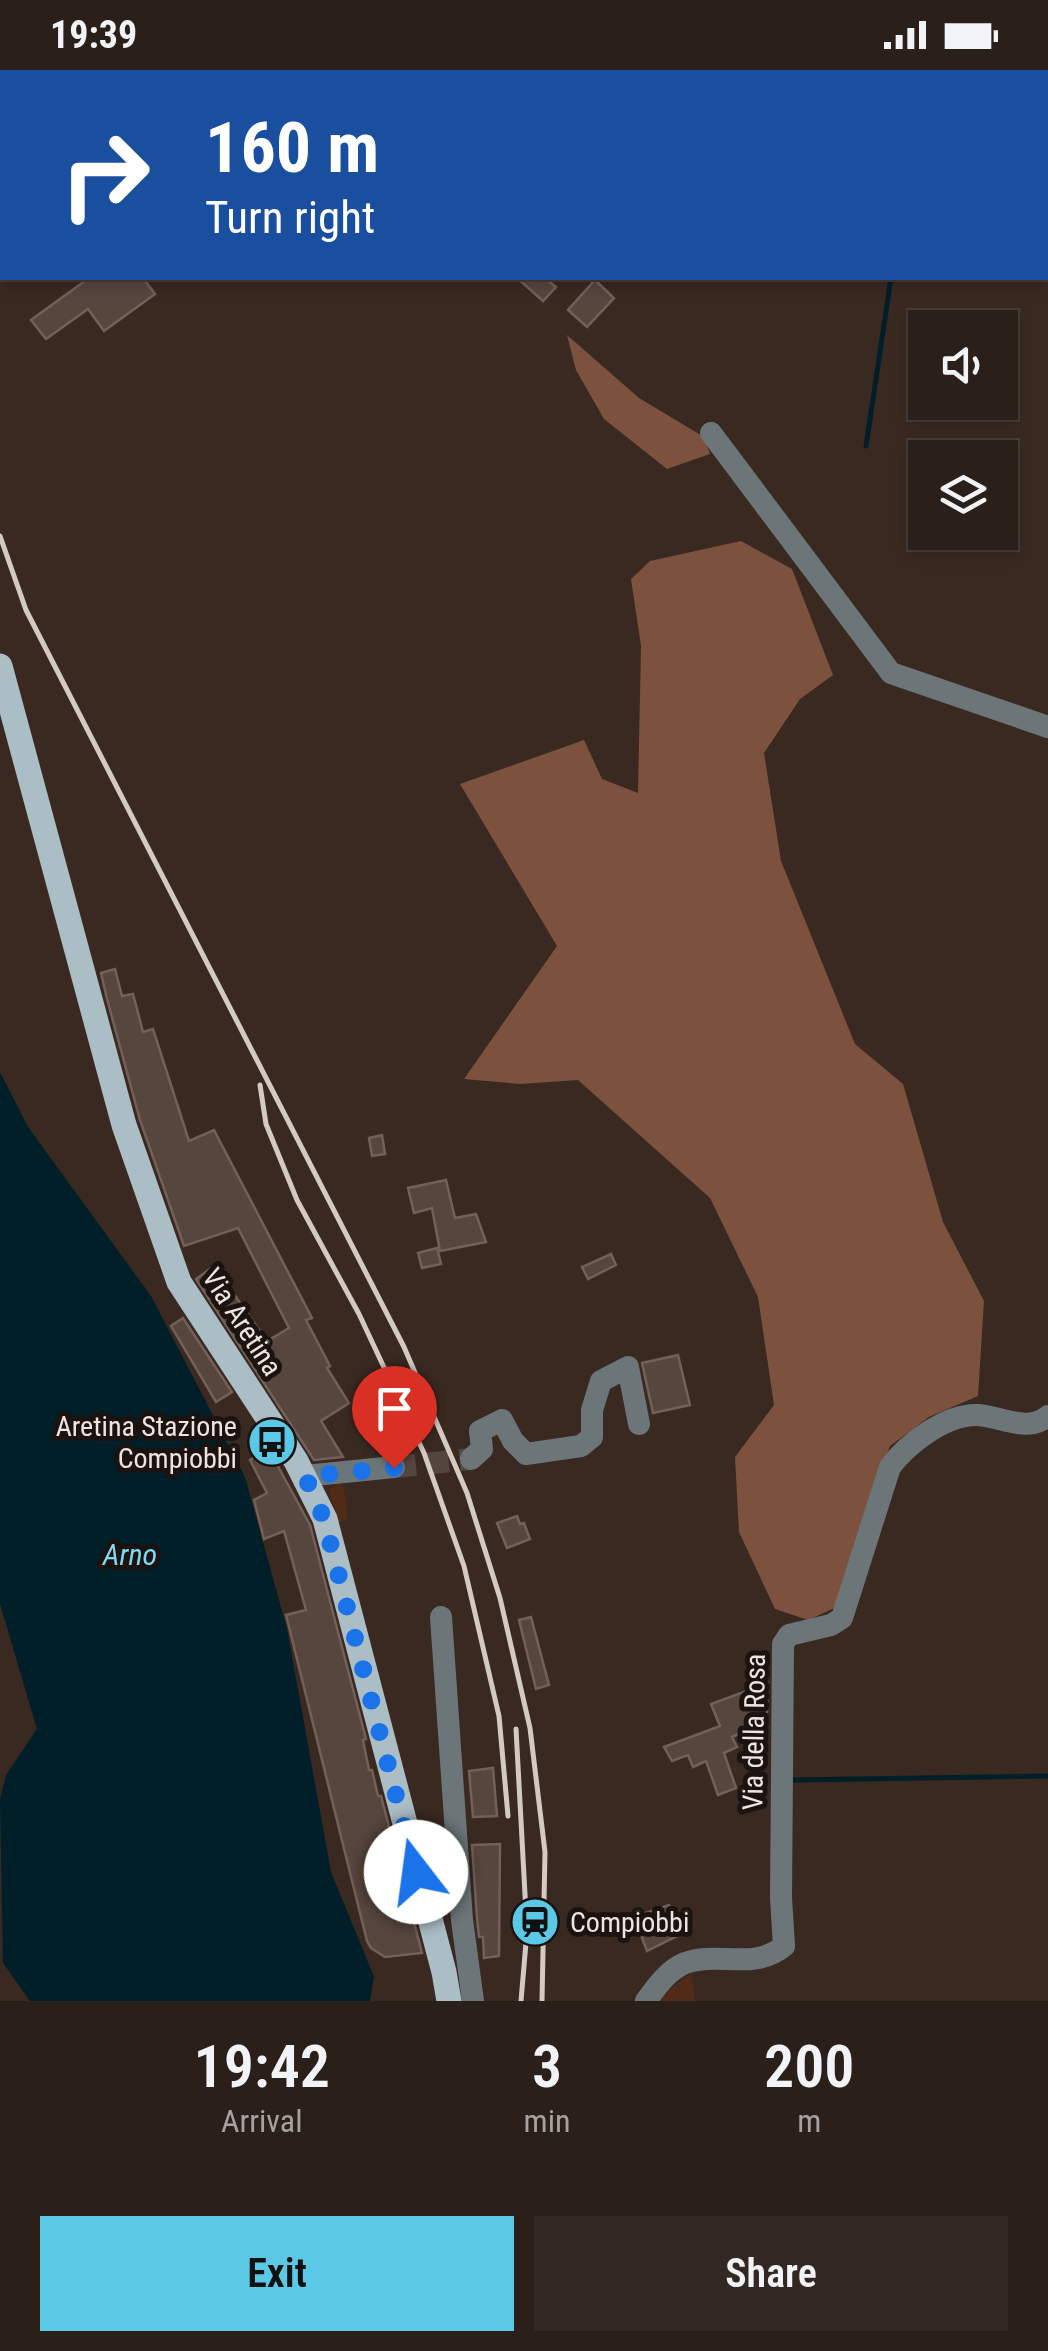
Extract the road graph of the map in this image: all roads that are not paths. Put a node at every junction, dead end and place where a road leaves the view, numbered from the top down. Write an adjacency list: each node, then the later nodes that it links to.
1 (711, 433): 3 (street)
2 (0, 666): 8 (main road, Via Aretina)
3 (1048, 727)
4 (1048, 1416): 12 (street, Via della Rosa)
5 (639, 1424): 6 (street)
6 (471, 1459)
7 (394, 1468): 8 (street)
8 (305, 1476): 10 (main road, Via Aretina)
9 (442, 1618): 11 (street)
10 (449, 2001)
11 (474, 2001)
12 (646, 2001)

